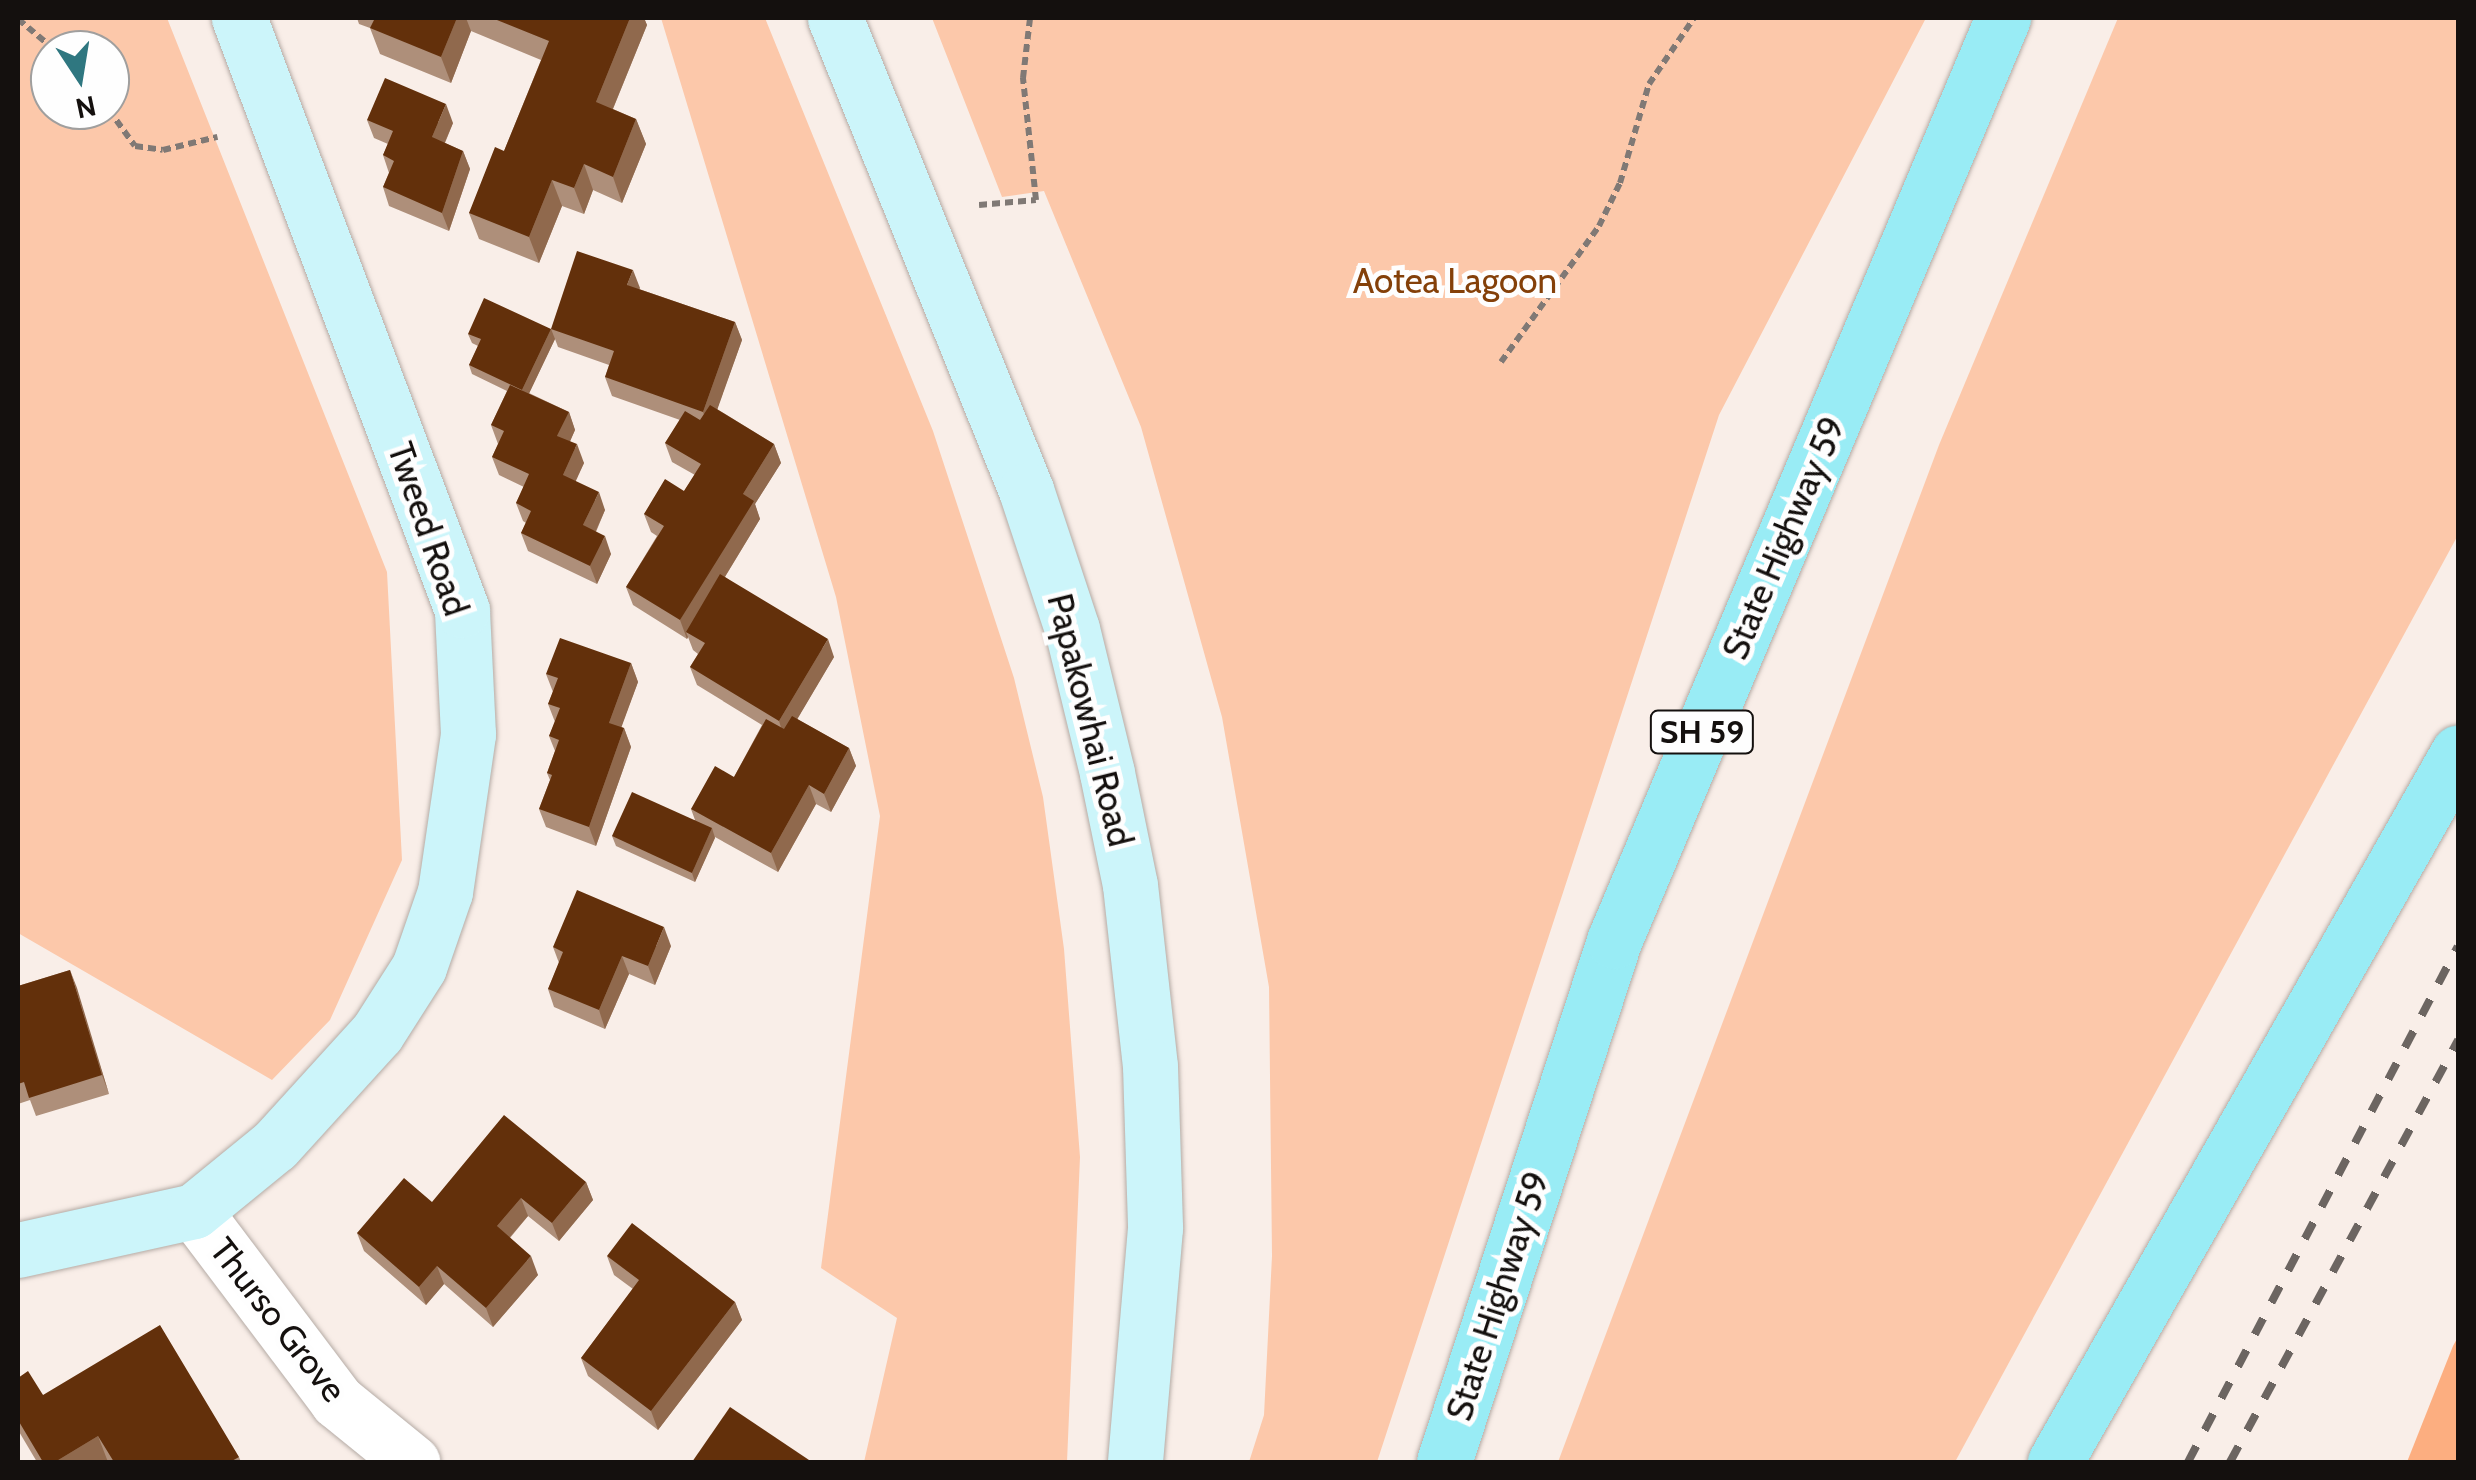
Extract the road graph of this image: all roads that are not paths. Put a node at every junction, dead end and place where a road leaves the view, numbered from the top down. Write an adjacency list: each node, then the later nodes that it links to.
1 (238, 18): 5 (street, Tweed Road)
2 (835, 18): 8 (street, Papakowhai Road)
3 (2003, 18): 9 (main road, State Highway 59 / SH 59)
4 (2458, 753): 10 (main road)
5 (194, 1211): 6 (street, Tweed Road); 7 (street, Thurso Grove)
6 (18, 1250)
7 (412, 1462)
8 (1136, 1462)
9 (1444, 1462)
10 (2055, 1462)

